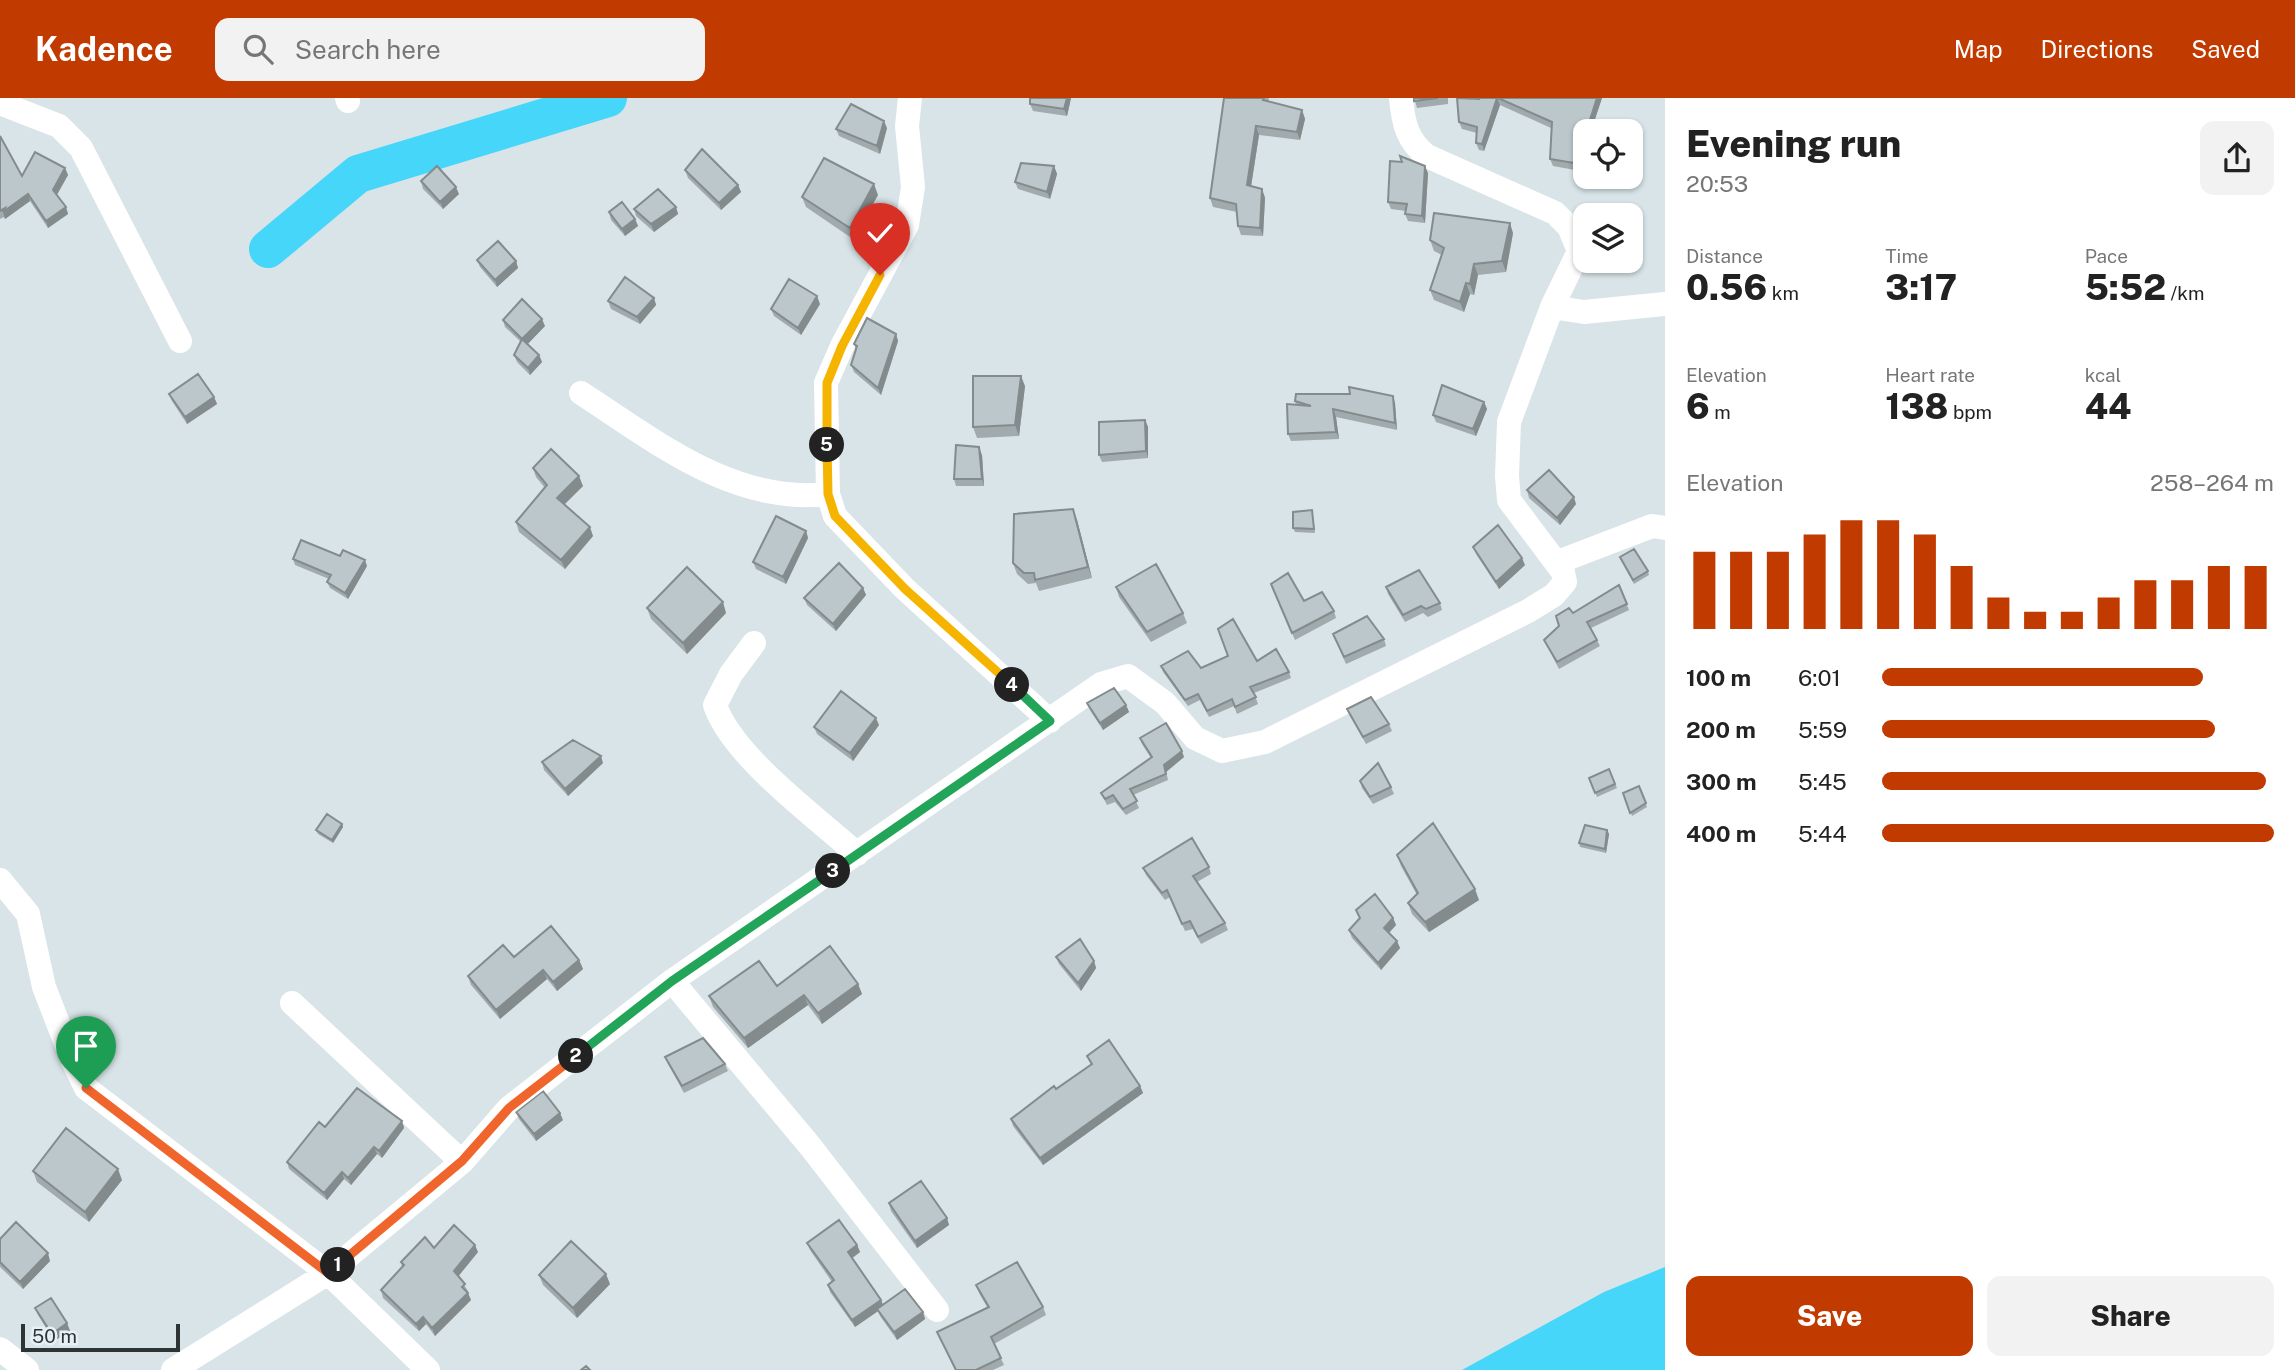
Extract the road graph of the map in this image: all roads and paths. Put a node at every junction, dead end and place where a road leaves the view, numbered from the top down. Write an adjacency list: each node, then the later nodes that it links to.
1 (910, 98): 8 (street)
2 (1401, 98): 5 (street)
3 (0, 103): 6 (street)
4 (1665, 304): 5 (street)
5 (1552, 307): 10 (street)
6 (180, 341)
7 (580, 393): 8 (street)
8 (828, 494): 12 (street)
9 (1665, 528): 10 (street)
10 (1558, 562): 12 (street)
11 (754, 643): 13 (street)
12 (1050, 721): 13 (street)
13 (857, 854): 15 (street)
14 (0, 880): 18 (street)
15 (672, 981): 17 (street); 19 (street)
16 (292, 1003): 17 (street)
17 (462, 1161): 18 (street)
18 (328, 1273): 22 (street); 23 (street)
19 (937, 1310)
20 (0, 1349): 21 (street)
21 (27, 1370)
22 (173, 1370)
23 (428, 1370)

